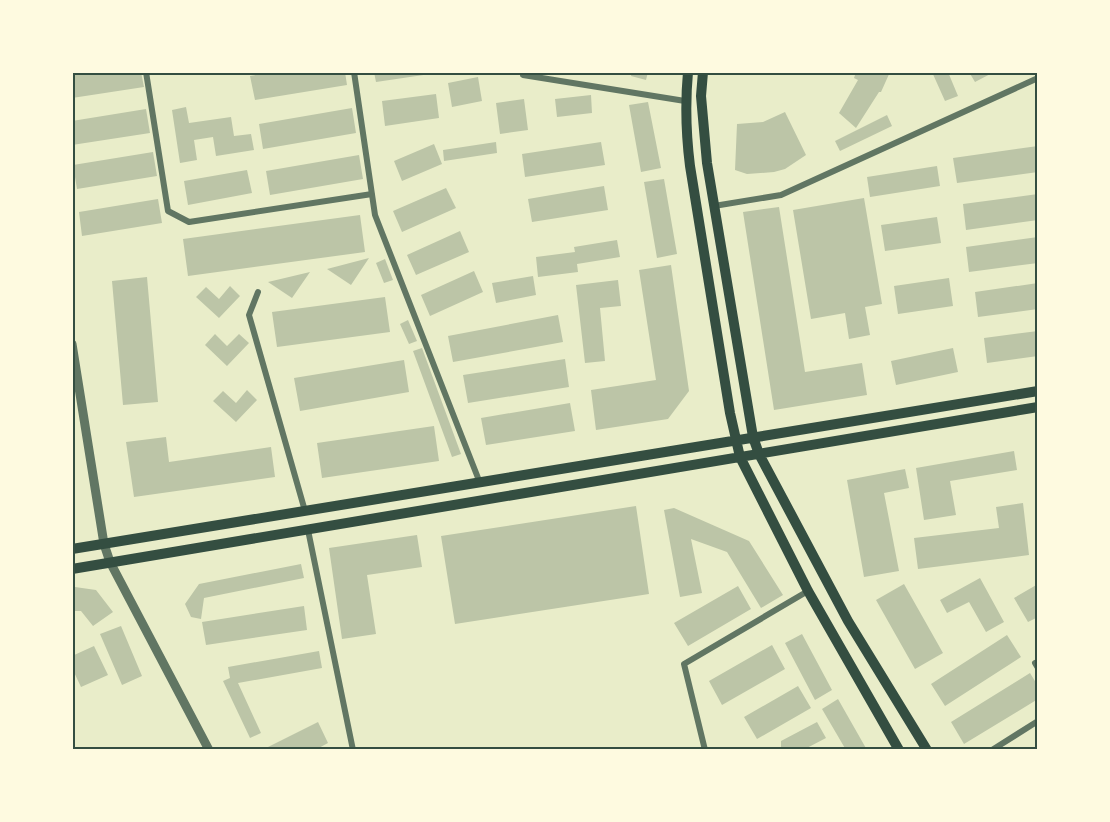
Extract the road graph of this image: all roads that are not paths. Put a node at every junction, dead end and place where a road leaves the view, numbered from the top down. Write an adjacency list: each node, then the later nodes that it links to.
1 (146, 72): 8 (street)
2 (354, 72): 8 (street)
3 (524, 72): 7 (street)
4 (688, 72): 7 (main road)
5 (704, 72): 9 (main road)
6 (1038, 78): 9 (street)
7 (685, 101): 15 (main road)
8 (372, 194): 18 (street)
9 (714, 206): 14 (main road)
10 (258, 292): 19 (street)
11 (72, 344): 21 (street)
12 (1038, 391): 14 (main road)
13 (1038, 407): 16 (main road)
14 (753, 437): 15 (main road); 16 (main road)
15 (735, 440): 17 (main road); 18 (main road)
16 (759, 454): 17 (main road); 31 (main road)
17 (740, 457): 20 (main road); 25 (main road)
18 (480, 483): 19 (main road)
19 (306, 512): 21 (main road)
20 (308, 530): 23 (main road); 28 (street)
21 (104, 544): 22 (main road); 23 (street)
22 (72, 549)
23 (110, 562): 24 (main road); 27 (street)
24 (72, 569)
25 (808, 591): 29 (street); 30 (main road)
26 (1038, 721): 32 (street)
27 (209, 750)
28 (353, 750)
29 (705, 750)
30 (900, 750)
31 (927, 750)
32 (992, 750)

